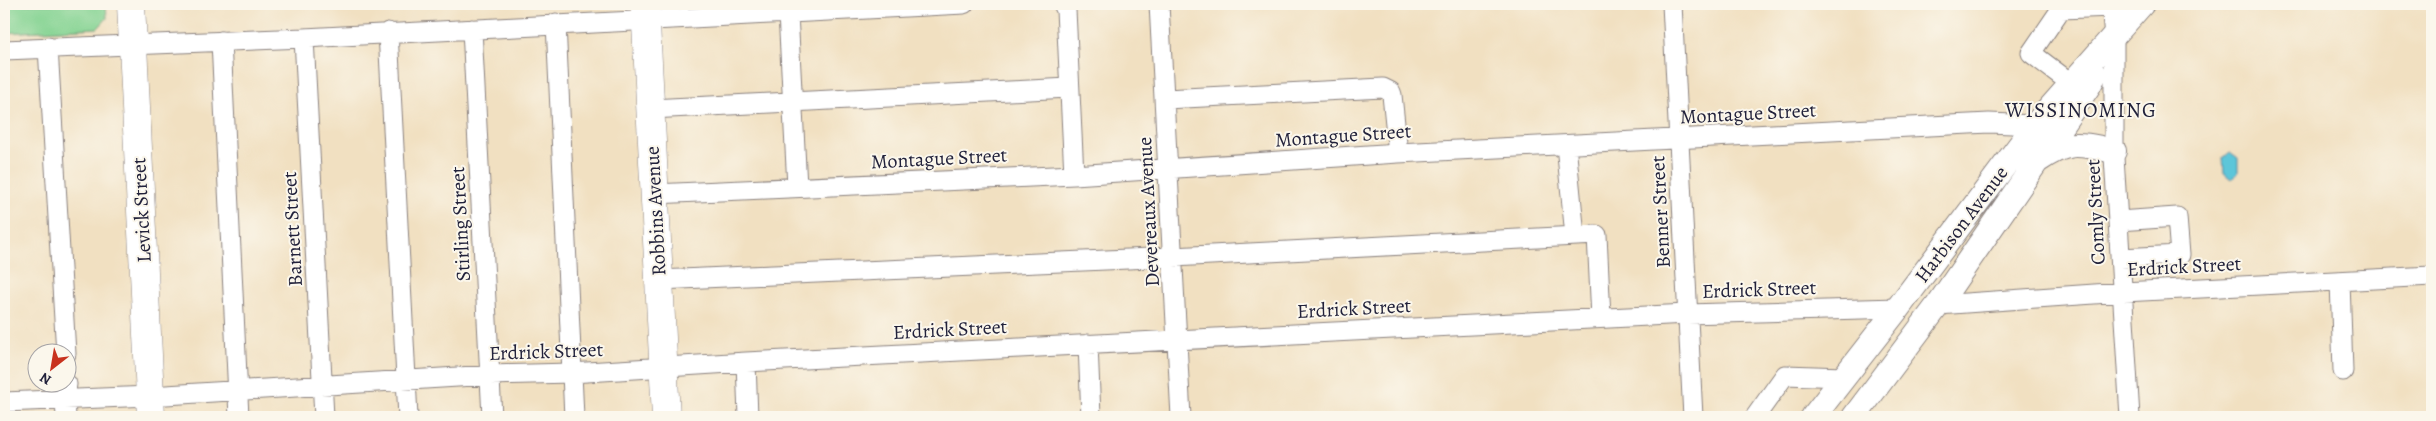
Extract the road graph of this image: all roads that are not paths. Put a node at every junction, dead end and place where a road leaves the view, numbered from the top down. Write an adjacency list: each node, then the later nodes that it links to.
1 (131, 4): 17 (highway, Levick Street)
2 (964, 4): 10 (street)
3 (1063, 4): 21 (street)
4 (1159, 4): 22 (street, Devereaux Avenue)
5 (1672, 4): 26 (street, Benner Street)
6 (2142, 4): 14 (main road, Harbison Avenue)
7 (2112, 6): 8 (street); 14 (street, Comly Street)
8 (2061, 7): 20 (street)
9 (646, 12): 10 (street); 11 (street); 24 (highway, Robbins Avenue)
10 (788, 13): 23 (street)
11 (556, 23): 12 (street); 53 (street)
12 (472, 29): 13 (street); 54 (street, Stirling Street)
13 (388, 32): 15 (street); 56 (street)
14 (2114, 37): 20 (main road, Harbison Avenue); 28 (street, Comly Street); 30 (main road, Harbison Avenue)
15 (304, 38): 16 (street); 57 (street, Barnett Street)
16 (221, 41): 17 (street); 58 (street)
17 (133, 45): 18 (street); 61 (highway, Levick Street)
18 (48, 47): 19 (street); 48 (street)
19 (4, 50)
20 (2072, 84): 25 (main road, Harbison Avenue)
21 (1069, 88): 23 (street); 32 (street)
22 (1165, 99): 29 (street); 31 (street, Devereaux Avenue)
23 (793, 102): 24 (street); 33 (street)
24 (650, 109): 34 (highway, Robbins Avenue)
25 (2035, 125): 26 (street, Montague Street); 44 (main road, Harbison Avenue)
26 (1679, 139): 27 (street, Montague Street); 45 (street, Benner Street)
27 (1566, 145): 29 (street, Montague Street); 36 (street)
28 (2114, 151): 30 (main road); 35 (street, Comly Street)
29 (1398, 153): 31 (street, Montague Street)
30 (2037, 161): 43 (main road, Harbison Avenue)
31 (1169, 169): 32 (street, Montague Street); 37 (street, Devereaux Avenue)
32 (1074, 174): 33 (street, Montague Street)
33 (797, 187): 34 (street, Montague Street)
34 (654, 194): 40 (highway, Robbins Avenue)
35 (2118, 221): 38 (street, Comly Street); 38 (street)
36 (1575, 236): 37 (street); 46 (street)
37 (1173, 257): 40 (street); 47 (street, Devereaux Avenue)
38 (2120, 258): 42 (street, Comly Street)
39 (2432, 276): 41 (street, Erdrick Street)
40 (659, 280): 51 (highway, Robbins Avenue)
41 (2340, 281): 42 (street, Erdrick Street); 52 (street)
42 (2123, 292): 43 (street, Erdrick Street); 75 (street, Comly Street)
43 (1938, 305): 62 (main road, Harbison Avenue)
44 (1898, 308): 45 (street, Erdrick Street); 55 (main road, Harbison Avenue)
45 (1687, 314): 46 (street, Erdrick Street); 72 (street, Benner Street)
46 (1601, 318): 47 (street, Erdrick Street)
47 (1177, 340): 49 (street, Erdrick Street); 71 (street, Devereaux Avenue)
48 (65, 344)
49 (1088, 344): 50 (street, Erdrick Street); 70 (street)
50 (746, 362): 51 (street, Erdrick Street); 69 (street)
51 (663, 368): 53 (street, Erdrick Street); 68 (highway, Robbins Avenue)
52 (2343, 371)
53 (572, 373): 54 (street, Erdrick Street); 67 (street)
54 (490, 375): 56 (street, Erdrick Street); 66 (street, Stirling Street)
55 (1844, 377): 73 (street); 74 (main road, Harbison Avenue)
56 (406, 381): 57 (street, Erdrick Street); 65 (street)
57 (322, 386): 58 (street, Erdrick Street); 64 (street, Barnett Street)
58 (238, 391): 61 (street, Erdrick Street); 63 (street)
59 (66, 400): 60 (street, Erdrick Street); 61 (street, Erdrick Street)
60 (4, 402)
61 (150, 407)
62 (1859, 414)
63 (239, 417)
64 (324, 417)
65 (408, 417)
66 (492, 417)
67 (574, 417)
68 (666, 417)
69 (748, 417)
70 (1092, 417)
71 (1181, 417)
72 (1693, 417)
73 (1755, 417)
74 (1813, 417)
75 (2130, 417)

